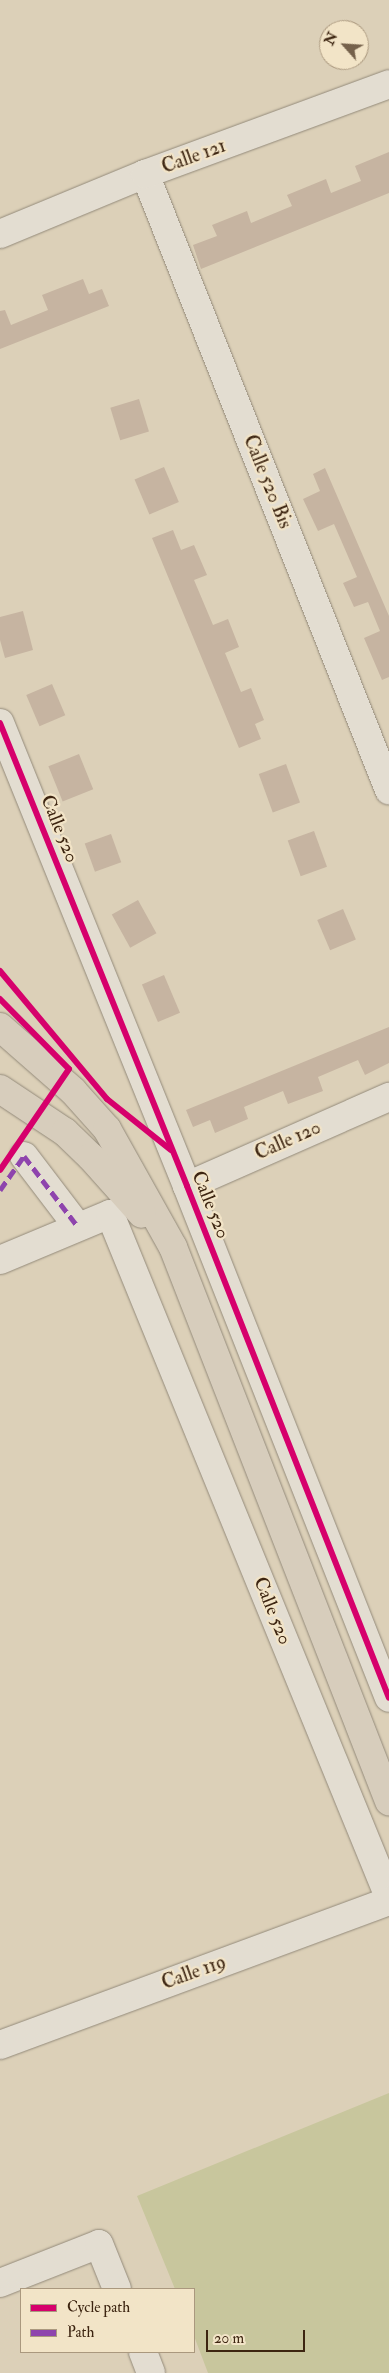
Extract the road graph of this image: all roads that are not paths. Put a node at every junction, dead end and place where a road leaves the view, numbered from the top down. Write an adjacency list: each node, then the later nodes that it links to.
1 (389, 84): 2 (street, Calle 121)
2 (145, 174): 3 (street, Calle 121); 5 (street, Calle 520 Bis)
3 (0, 234)
4 (0, 723): 13 (street, Calle 520)
5 (389, 790)
6 (0, 1022): 7 (main road)
7 (9, 1034): 15 (main road)
8 (0, 1069): 11 (main road)
9 (0, 1089): 11 (main road)
10 (389, 1097): 13 (street, Calle 120)
11 (65, 1132): 15 (main road)
12 (24, 1156): 14 (street)
13 (187, 1186): 17 (street, Calle 520)
14 (78, 1227): 16 (street); 19 (street, Calle 520)
15 (173, 1247): 18 (main road)
16 (0, 1260)
17 (389, 1698)
18 (389, 1801)
19 (389, 1899): 20 (street, Calle 119)
20 (0, 2045)
21 (0, 2283): 22 (street)
22 (117, 2288)
23 (143, 2353): 24 (street)
24 (151, 2373)

